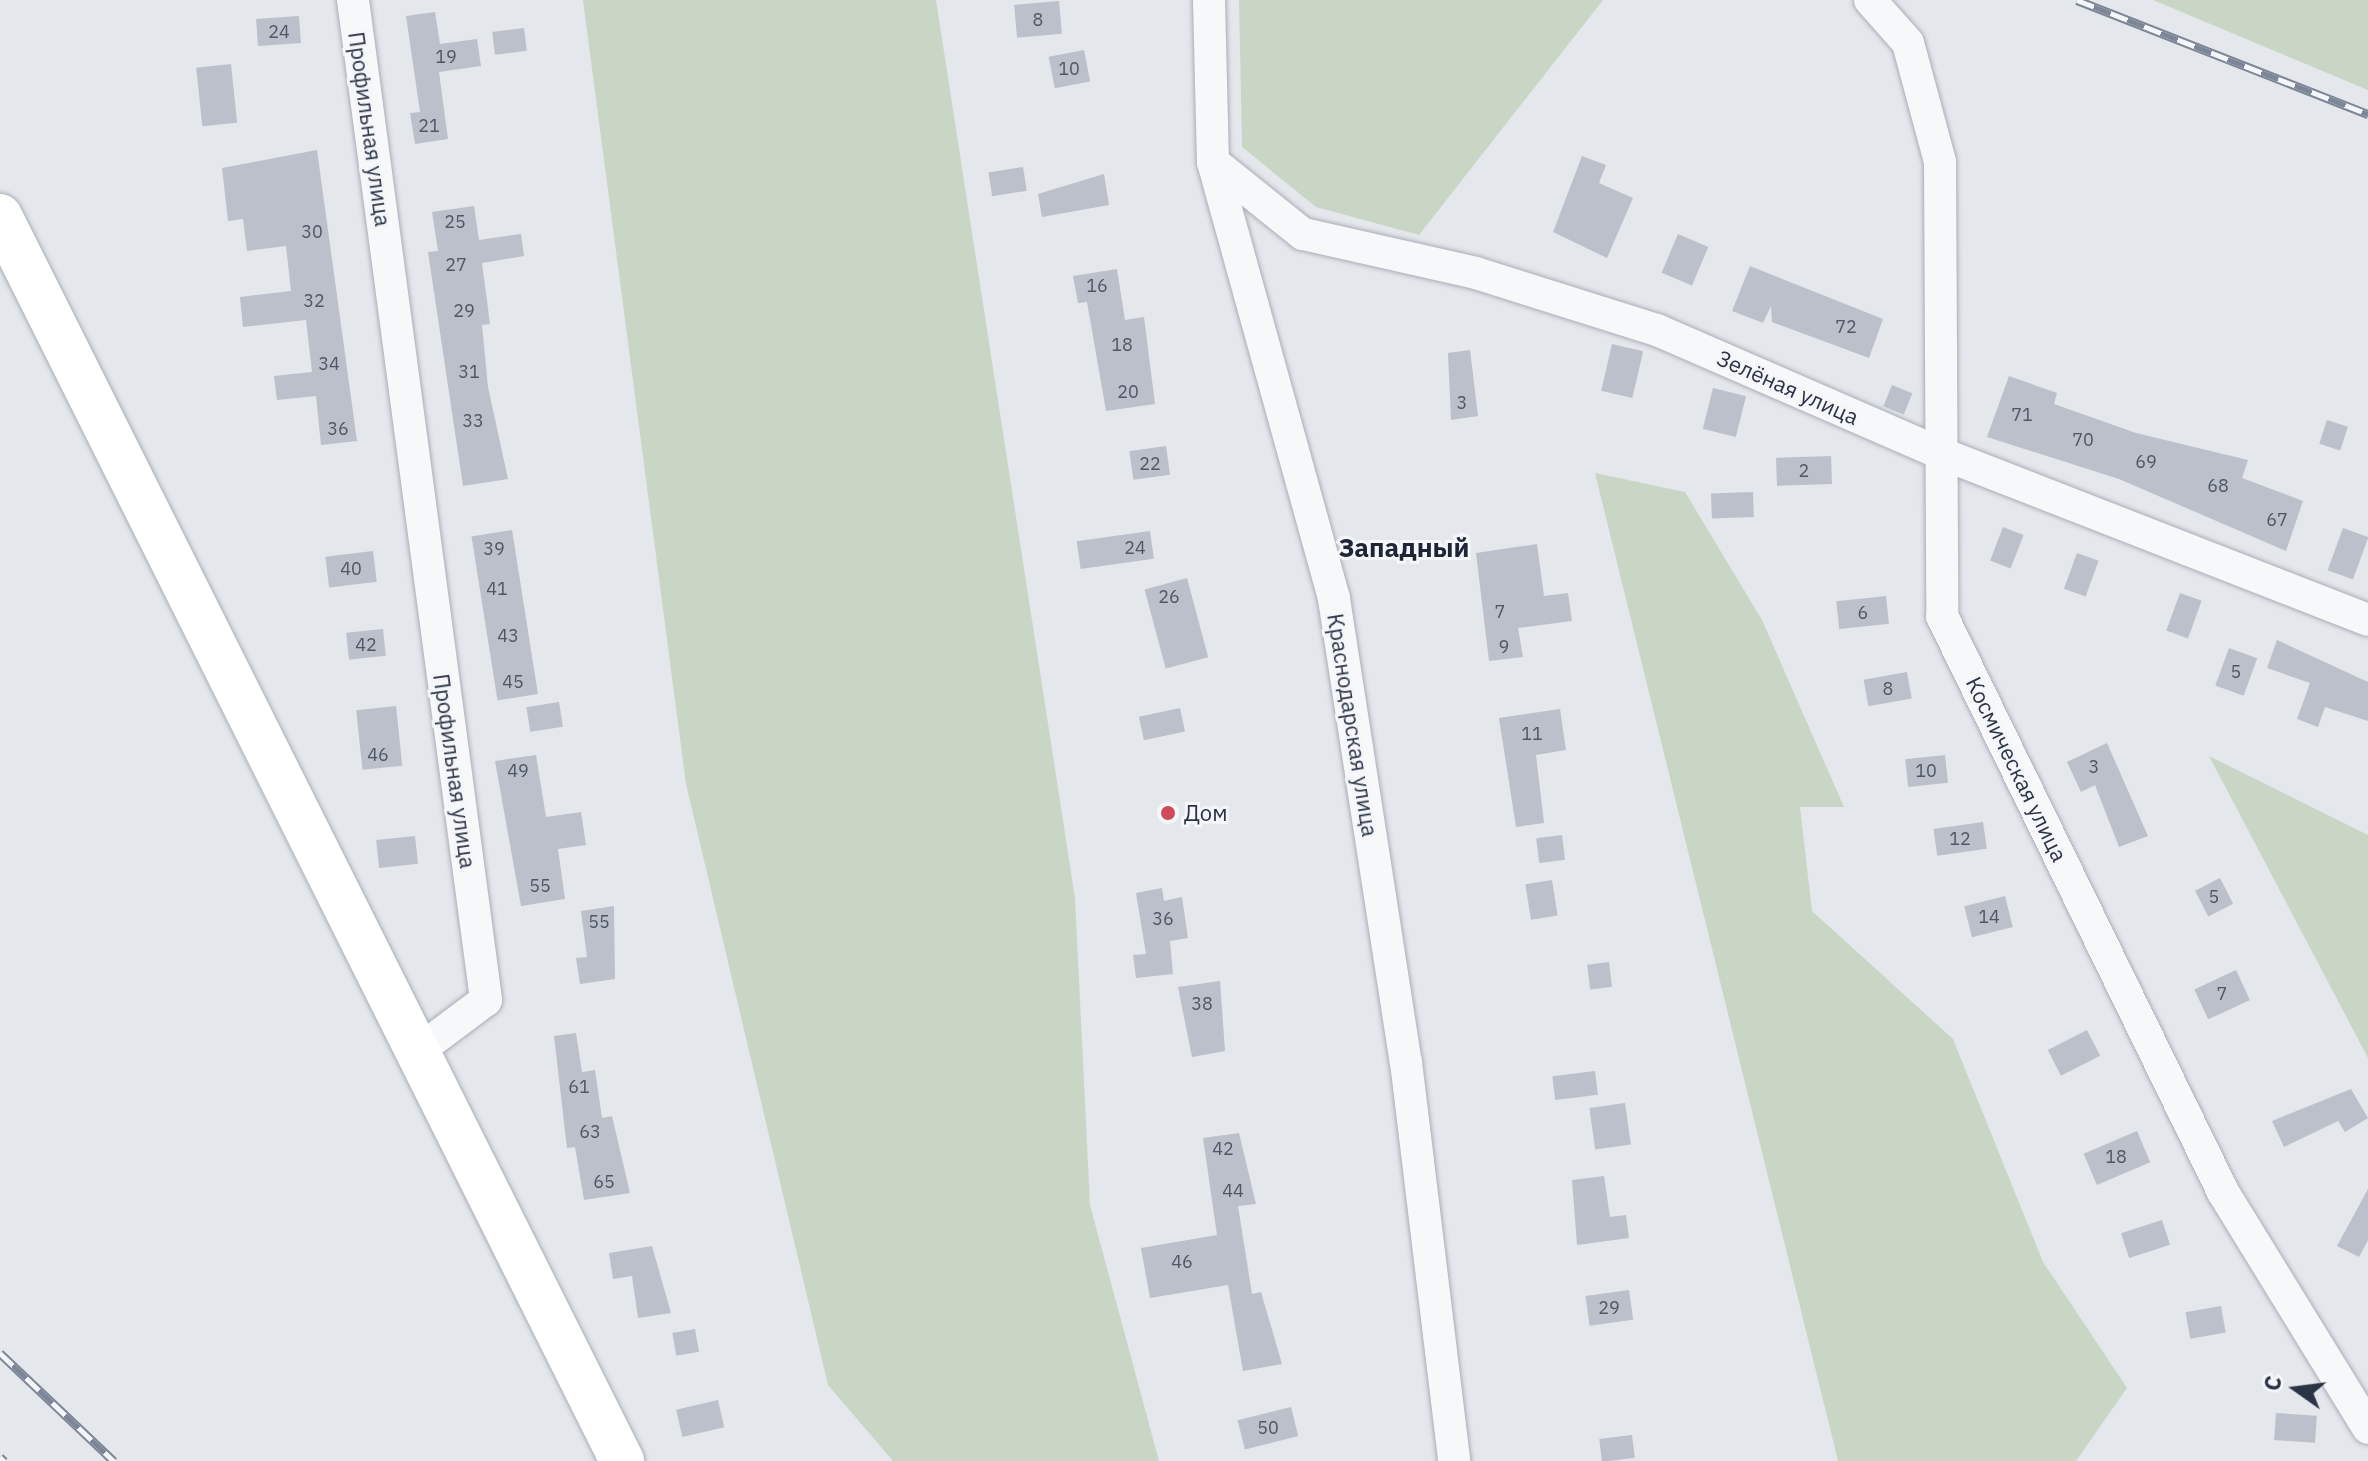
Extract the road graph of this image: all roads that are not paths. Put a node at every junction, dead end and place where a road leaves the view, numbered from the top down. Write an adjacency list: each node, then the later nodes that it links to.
1 (353, 0): 8 (street, Профильная улица)
2 (1209, 0): 4 (street, Краснодарская улица)
3 (1870, 0): 6 (street, Космическая улица)
4 (1213, 162): 6 (street, Зелёная улица); 11 (street, Краснодарская улица)
5 (0, 216): 8 (main road)
6 (1940, 453): 7 (street, Зелёная улица); 9 (street, Космическая улица)
7 (2368, 620)
8 (414, 1054): 10 (main road)
9 (2368, 1428)
10 (622, 1461)
11 (1454, 1461)

